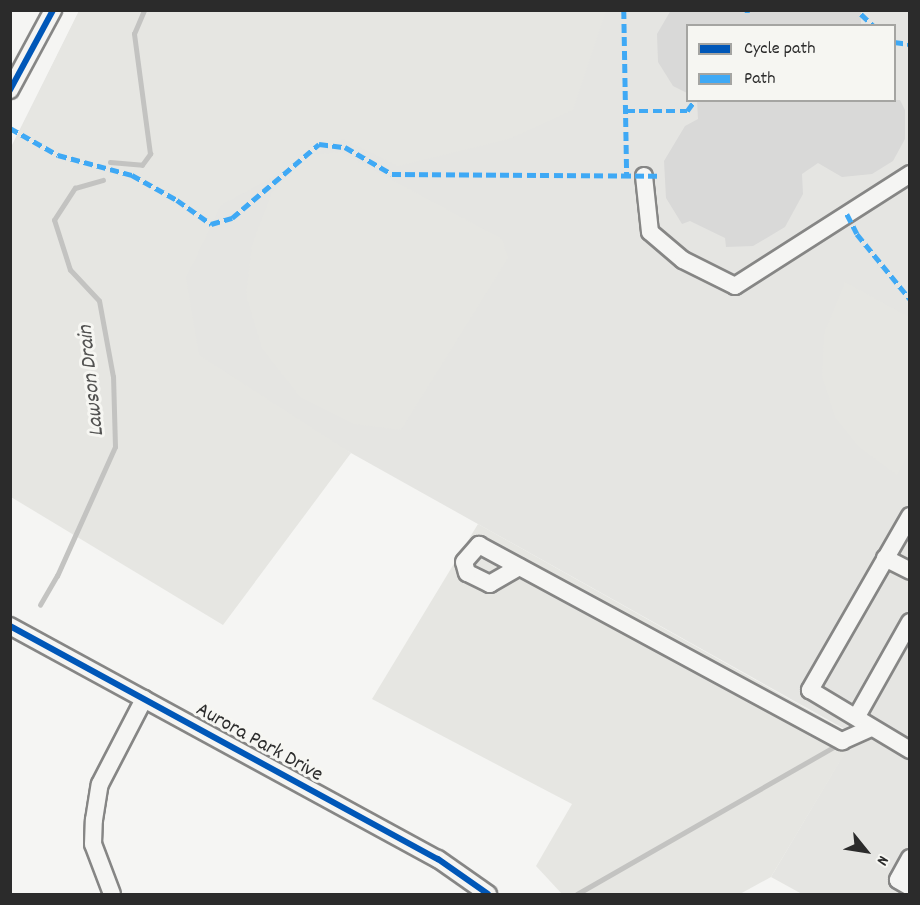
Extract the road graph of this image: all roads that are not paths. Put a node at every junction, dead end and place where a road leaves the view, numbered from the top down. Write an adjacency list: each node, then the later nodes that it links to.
1 (53, 10): 2 (street)
2 (10, 90)
3 (909, 174): 4 (street)
4 (644, 176)
5 (909, 516): 6 (street)
6 (885, 558): 8 (street); 12 (street)
7 (519, 567): 13 (street)
8 (909, 571)
9 (909, 622): 12 (street)
10 (10, 626): 11 (street, Aurora Park Drive)
11 (144, 699): 17 (street); 18 (street, Aurora Park Drive)
12 (857, 716): 13 (street)
13 (869, 729): 14 (street)
14 (909, 750)
15 (909, 858): 16 (street)
16 (904, 883): 19 (street)
17 (112, 894)
18 (488, 894)
19 (889, 894)

